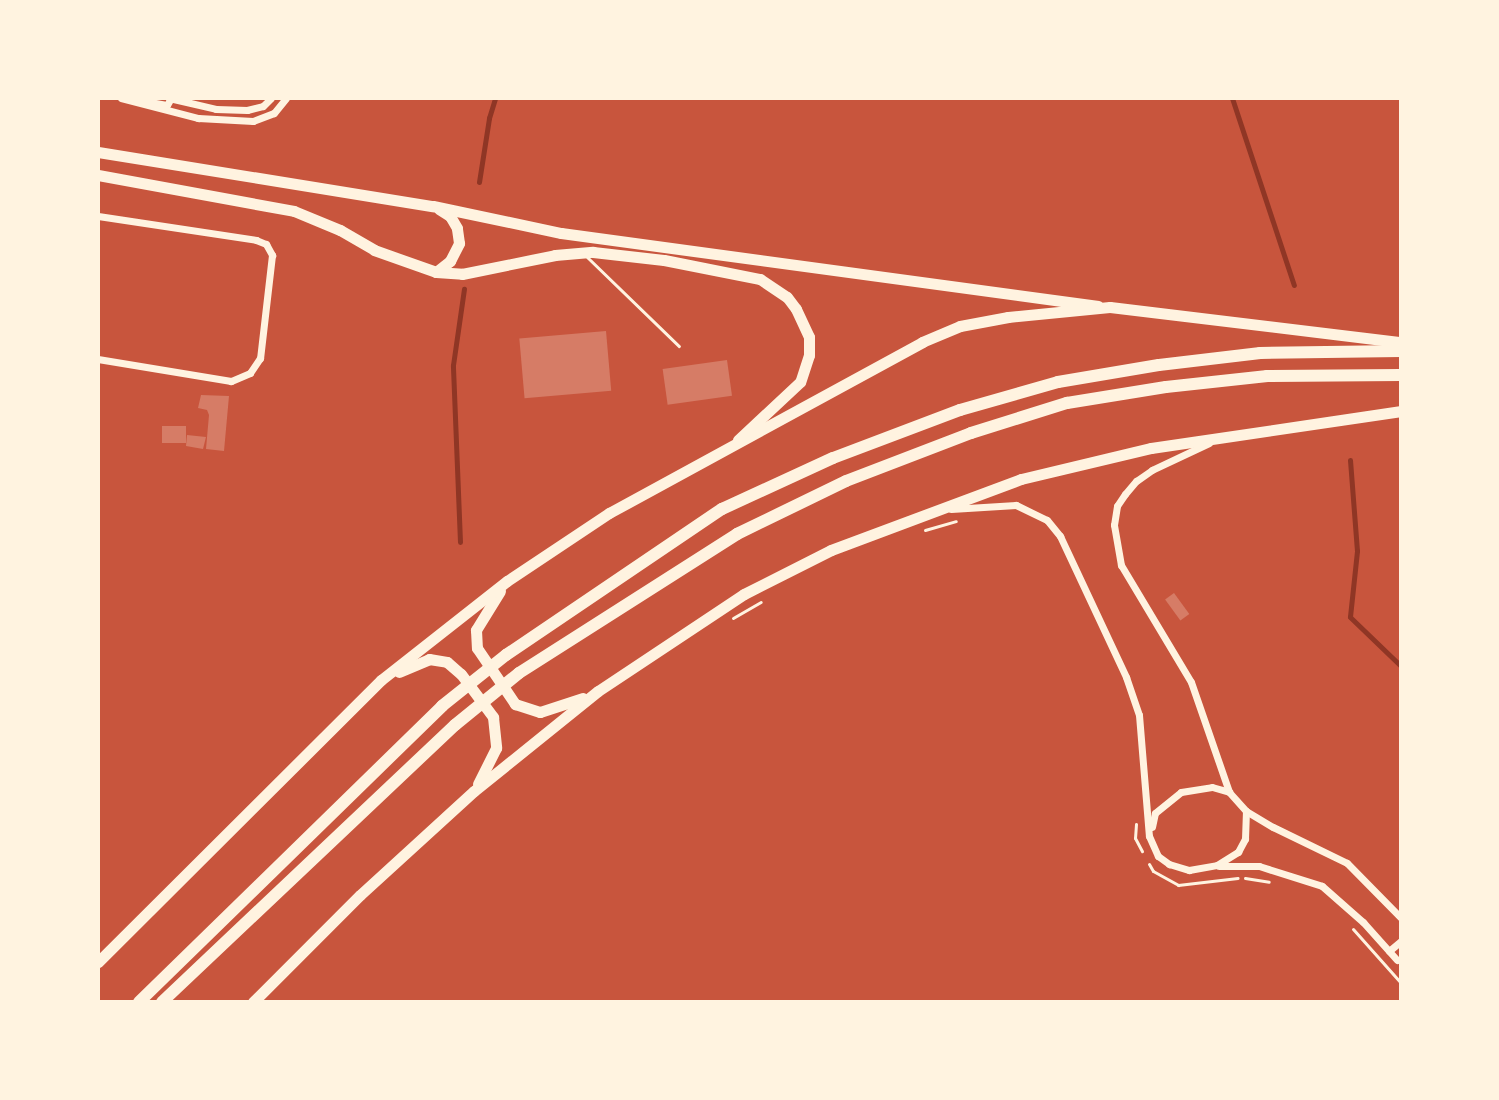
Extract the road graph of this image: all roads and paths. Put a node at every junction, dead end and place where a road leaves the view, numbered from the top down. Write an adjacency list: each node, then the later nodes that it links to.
1 (121, 98): 8 (street)
2 (131, 98): 3 (street)
3 (170, 98): 7 (street)
4 (219, 98): 7 (street)
5 (271, 98): 7 (street)
6 (286, 98): 8 (street)
7 (216, 109): 8 (street)
8 (211, 119)
9 (98, 151): 11 (main road)
10 (98, 175): 14 (main road)
11 (433, 206): 14 (main road); 15 (main road)
12 (98, 216): 19 (street)
13 (581, 252): 14 (main road); 17 (lane); 23 (main road)
14 (436, 272)
15 (1110, 307): 16 (main road); 23 (main road)
16 (1401, 342)
17 (679, 346)
18 (1401, 351): 46 (highway)
19 (98, 359)
20 (1401, 375): 47 (highway)
21 (1401, 411): 22 (main road)
22 (1234, 434): 24 (main road); 33 (street)
23 (735, 443): 27 (main road)
24 (933, 510): 31 (main road); 36 (street)
25 (967, 517): 26 (path)
26 (925, 530)
27 (507, 581): 30 (main road); 31 (main road)
28 (772, 595): 29 (path)
29 (724, 624)
30 (381, 680): 32 (main road); 44 (main road)
31 (598, 691): 32 (main road)
32 (474, 791): 48 (main road)
33 (1229, 792): 34 (street); 36 (street)
34 (1246, 811): 37 (street); 39 (street)
35 (1136, 813): 38 (path)
36 (1149, 836): 37 (street)
37 (1217, 865): 42 (street)
38 (1275, 883)
39 (1401, 918)
40 (1351, 927): 45 (path)
41 (1401, 941): 42 (street)
42 (1389, 951): 43 (street)
43 (1397, 960)
44 (98, 962)
45 (1401, 983)
46 (139, 1002)
47 (162, 1002)
48 (253, 1002)

